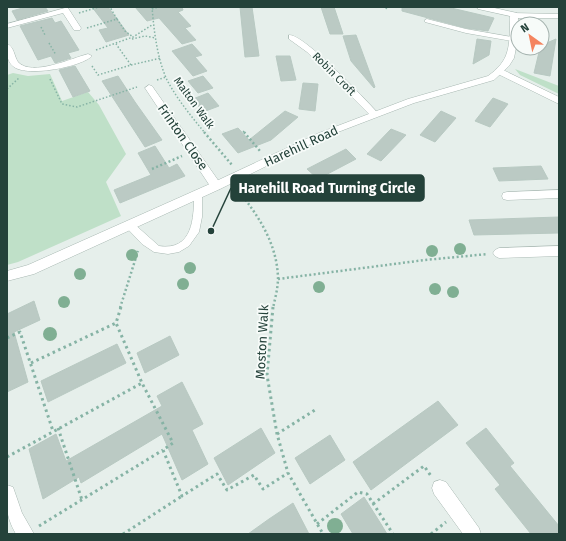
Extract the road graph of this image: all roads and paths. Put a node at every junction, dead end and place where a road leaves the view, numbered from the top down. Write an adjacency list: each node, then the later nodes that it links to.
1 (80, 7): 7 (path)
2 (99, 7): 7 (path)
3 (110, 7): 11 (path)
4 (159, 7): 6 (path)
5 (481, 7): 8 (street)
6 (152, 8): 13 (path, Malton Walk)
7 (83, 12): 9 (path)
8 (514, 15): 10 (street)
9 (69, 16): 14 (street); 15 (street)
10 (559, 16)
11 (117, 19): 15 (path); 16 (path)
12 (427, 21): 19 (lane)
13 (152, 25): 16 (path); 18 (path, Malton Walk)
14 (7, 26)
15 (77, 28)
16 (133, 37): 20 (path)
17 (292, 37): 35 (street, Robin Croft)
18 (156, 38): 20 (path); 26 (path, Malton Walk)
19 (510, 39)
20 (126, 40): 22 (path)
21 (49, 43): 27 (path)
22 (116, 44): 25 (path); 28 (path)
23 (7, 46): 29 (street)
24 (511, 56): 30 (street)
25 (87, 57): 27 (street); 28 (path)
26 (161, 58): 28 (path); 31 (path, Malton Walk)
27 (61, 64): 29 (street)
28 (131, 65)
29 (45, 69): 33 (path)
30 (501, 72): 34 (street); 35 (street, Harehill Road)
31 (166, 77): 32 (path); 40 (path, Malton Walk)
32 (151, 85): 37 (street, Frinton Close)
33 (138, 86)
34 (559, 101)
35 (374, 114): 38 (street, Harehill Road)
36 (243, 131): 38 (path)
37 (194, 152): 39 (path); 42 (street, Frinton Close)
38 (268, 161): 40 (street, Harehill Road)
39 (152, 169)
40 (241, 174): 41 (street, Harehill Road)
41 (229, 180): 42 (street, Harehill Road); 51 (path, Moston Walk)
42 (216, 186): 43 (street, Harehill Road)
43 (198, 194): 46 (street, Harehill Road); 47 (lane)
44 (559, 194): 45 (street)
45 (507, 196)
46 (129, 224): 47 (lane); 50 (street, Harehill Road)
47 (142, 237): 52 (path)
48 (559, 251): 49 (street)
49 (499, 253): 51 (path)
50 (7, 276)
51 (278, 278): 59 (path, Moston Walk)
52 (116, 323): 54 (path); 55 (path)
53 (7, 338): 54 (path)
54 (31, 363): 58 (path)
55 (142, 383): 57 (path); 60 (path)
56 (315, 410): 59 (path)
57 (58, 428): 58 (path); 66 (path)
58 (53, 431): 61 (path)
59 (276, 434): 62 (path, Moston Walk)
60 (163, 450): 65 (path); 66 (path)
61 (7, 457)
62 (288, 473): 65 (path); 68 (path, Moston Walk)
63 (440, 488): 67 (path); 73 (street)
64 (7, 493): 69 (street)
65 (182, 496): 70 (path)
66 (82, 500): 69 (path)
67 (373, 504): 68 (path); 72 (path)
68 (317, 524): 71 (path, Moston Walk)
69 (29, 532)
70 (123, 534)
71 (323, 534)
72 (393, 534)
73 (473, 534)

